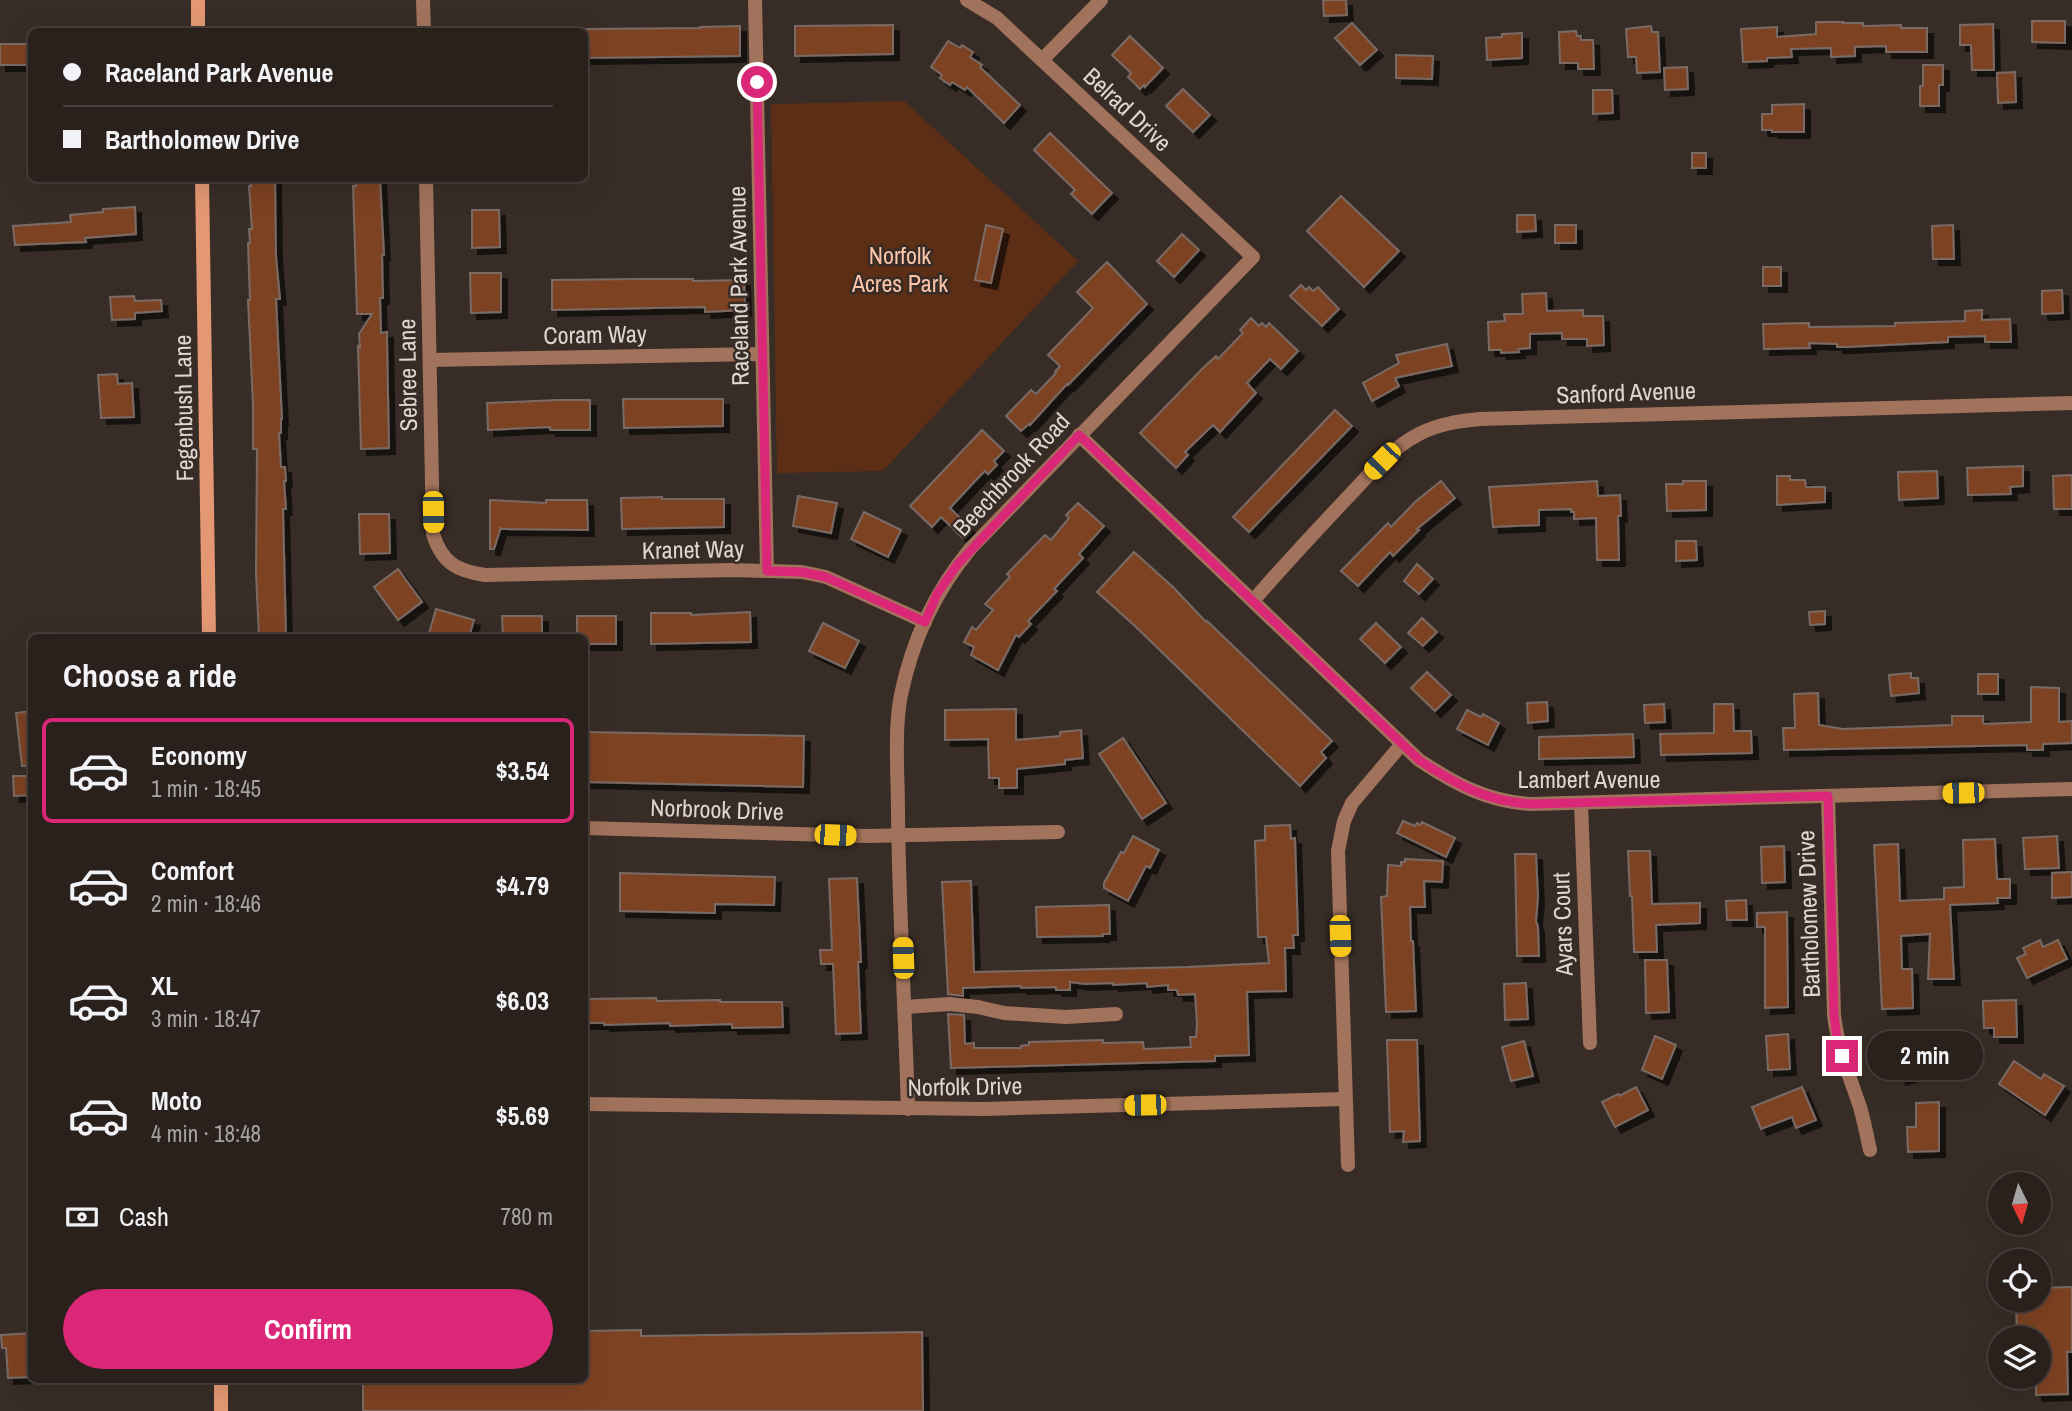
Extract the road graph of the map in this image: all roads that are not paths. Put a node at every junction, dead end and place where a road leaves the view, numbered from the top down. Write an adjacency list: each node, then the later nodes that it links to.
1 (198, 0): 6 (main road)
2 (423, 0): 7 (street)
3 (755, 0): 12 (street, Raceland Park Avenue)
4 (967, 0): 8 (street, Belrad Drive)
5 (1101, 0): 8 (street)
6 (198, 28)
7 (424, 28)
8 (1042, 60): 11 (street, Belrad Drive)
9 (202, 182): 20 (main road, Fegenbush Lane)
10 (426, 182): 13 (street, Sebree Lane)
11 (1253, 257): 15 (street, Beechbrook Road)
12 (761, 354): 13 (street, Coram Way); 17 (street, Raceland Park Avenue)
13 (430, 360): 16 (street, Sebree Lane)
14 (2072, 403): 18 (street, Sanford Avenue)
15 (1079, 435): 18 (street, Lambert Avenue); 19 (street, Beechbrook Road)
16 (453, 565): 17 (street, Kranet Way)
17 (767, 571): 19 (street, Kranet Way)
18 (1253, 601): 21 (street, Lambert Avenue)
19 (925, 622): 27 (street, Beechbrook Road)
20 (209, 634)
21 (1402, 744): 24 (street, Lambert Avenue); 31 (street)
22 (2072, 789): 23 (street, Lambert Avenue)
23 (1828, 796): 24 (street, Lambert Avenue); 34 (street, Bartholomew Drive)
24 (1581, 804): 30 (street, Ayars Court)
25 (588, 828): 27 (street, Norbrook Drive)
26 (1058, 832): 27 (street, Norbrook Drive)
27 (899, 836): 28 (street, Beechbrook Road)
28 (905, 1007): 29 (street); 33 (street, Beechbrook Road)
29 (1116, 1014)
30 (1590, 1043)
31 (1345, 1099): 33 (street, Norfolk Drive); 35 (street)
32 (588, 1104): 33 (street, Norfolk Drive)
33 (908, 1110)
34 (1870, 1150)
35 (1348, 1165)
36 (220, 1383): 37 (main road)
37 (221, 1411)

